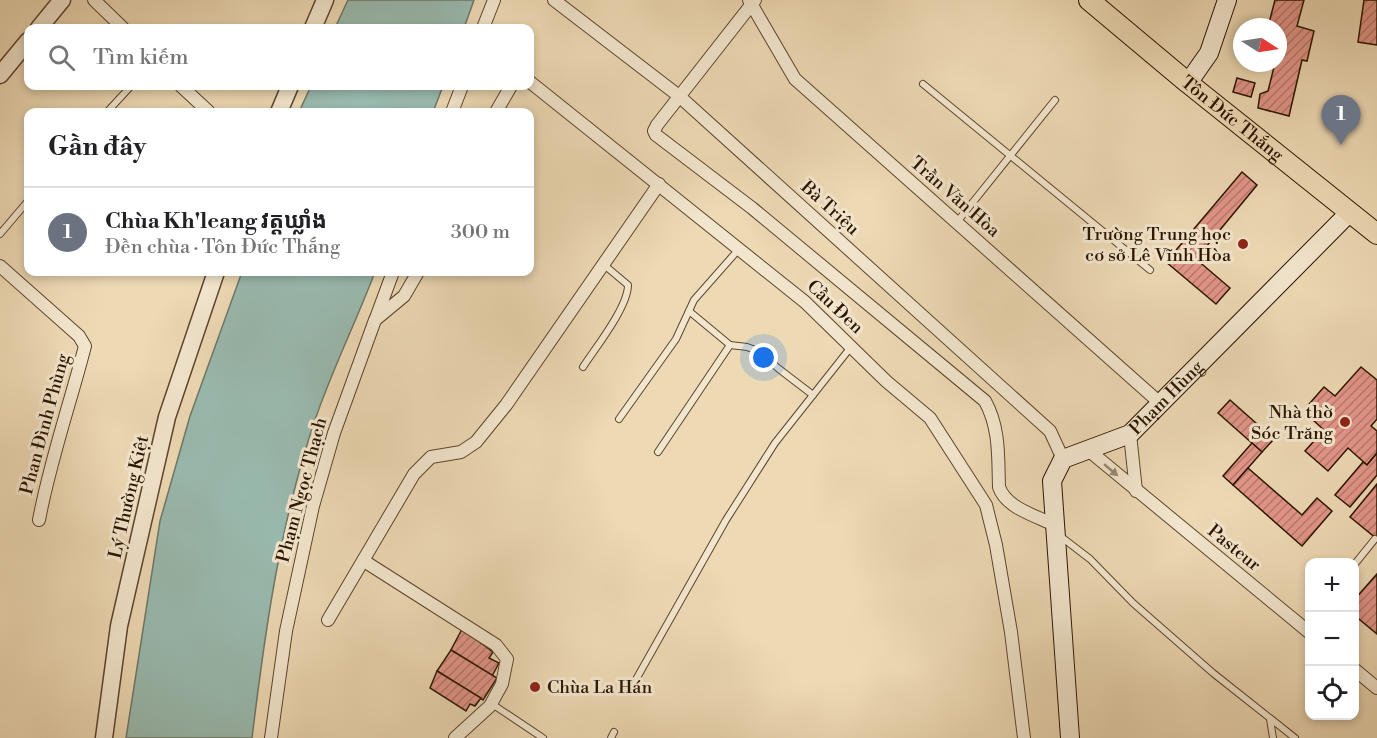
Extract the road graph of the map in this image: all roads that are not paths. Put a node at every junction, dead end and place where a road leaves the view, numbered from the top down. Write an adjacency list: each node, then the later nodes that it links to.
1 (62, 0): 9 (street)
2 (94, 0): 10 (street)
3 (324, 0): 11 (street)
4 (494, 0): 12 (street)
5 (554, 0): 23 (street, Bà Triệu)
6 (1089, 0): 15 (main road, Tôn Đức Thắng)
7 (1227, 0): 15 (main road)
8 (752, 1): 23 (street); 34 (street, Trần Văn Hòa)
9 (42, 24)
10 (119, 24)
11 (315, 24)
12 (485, 24)
13 (24, 46): 14 (street)
14 (0, 75)
15 (1188, 83): 33 (main road, Tôn Đức Thắng)
16 (923, 84): 30 (lane)
17 (534, 85): 31 (street, Cầu Đen)
18 (127, 90): 25 (lane)
19 (185, 90): 26 (street)
20 (288, 90): 27 (street)
21 (460, 90): 28 (street)
22 (509, 90): 29 (street)
23 (679, 96): 55 (street, Bà Triệu); 58 (street)
24 (1055, 100): 30 (lane)
25 (111, 108)
26 (204, 108)
27 (281, 108)
28 (454, 108)
29 (498, 108)
30 (1011, 155): 34 (lane); 40 (lane)
31 (659, 184): 37 (street, Cầu Đen); 38 (street)
32 (24, 206): 35 (lane)
33 (1349, 213): 36 (main road, Tôn Đức Thắng); 50 (main road, Phạm Hùng)
34 (957, 222): 50 (street, Trần Văn Hòa)
35 (0, 234)
36 (1377, 234)
37 (739, 249): 44 (lane); 47 (street, Cầu Đen)
38 (603, 264): 48 (lane); 61 (street)
39 (0, 266): 57 (street, Phan Đình Phùng)
40 (1150, 270)
41 (215, 276): 69 (street, Lý Thường Kiệt)
42 (392, 276): 45 (street, Phạm Ngọc Thạch)
43 (416, 276): 45 (street)
44 (689, 311): 46 (lane); 51 (lane)
45 (375, 320): 70 (street, Phạm Ngọc Thạch)
46 (730, 345): 49 (lane); 54 (lane)
47 (851, 347): 49 (lane); 73 (street, Cầu Đen)
48 (583, 367)
49 (813, 395): 65 (lane)
50 (1160, 403): 52 (main road, Phạm Hùng)
51 (619, 419)
52 (1130, 434): 53 (main road, Phạm Hùng); 56 (street)
53 (1087, 450): 55 (main road, Phạm Hùng); 56 (street, Pasteur, one-way to 56)
54 (658, 452)
55 (1063, 459): 58 (main road)
56 (1136, 491): 63 (street, Pasteur)
57 (39, 520)
58 (1055, 529): 68 (lane); 74 (main road)
59 (1375, 539): 60 (lane)
60 (1359, 559)
61 (364, 561): 62 (street); 67 (street)
62 (328, 620)
63 (1305, 626)
64 (1359, 673): 66 (street)
65 (634, 683)
66 (1377, 688)
67 (492, 703): 71 (street); 72 (lane)
68 (1270, 718): 75 (lane); 76 (lane)
69 (104, 738)
70 (272, 738)
71 (455, 738)
72 (543, 738)
73 (1024, 738)
74 (1070, 738)
75 (1273, 738)
76 (1295, 738)

